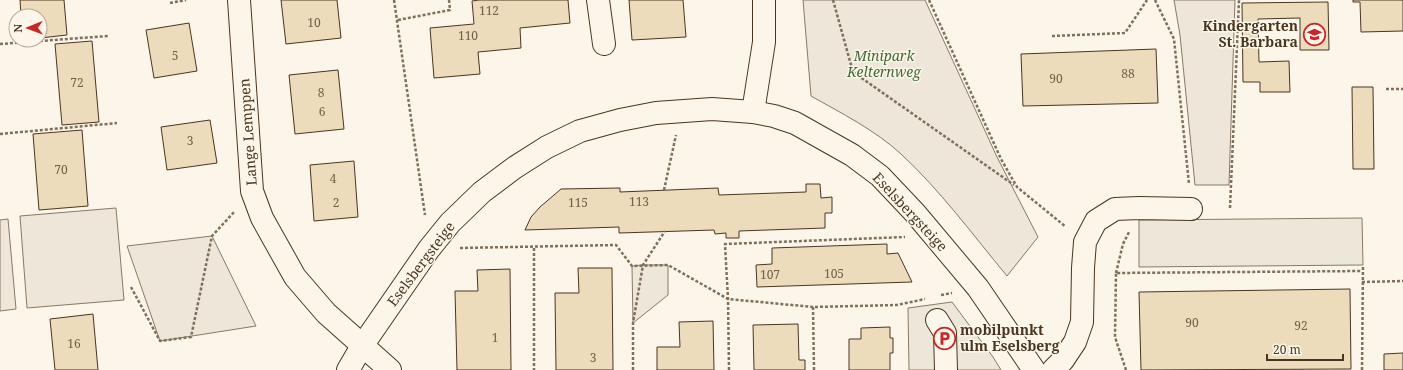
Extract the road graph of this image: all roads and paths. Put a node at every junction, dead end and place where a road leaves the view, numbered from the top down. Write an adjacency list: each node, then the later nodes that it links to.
1 (186, 0): 12 (path)
2 (239, 0): 26 (street, Lange Lemppen)
3 (394, 0): 13 (path)
4 (449, 0): 13 (path)
5 (598, 0): 17 (street)
6 (764, 0): 21 (street)
7 (833, 0): 24 (path)
8 (929, 0): 24 (path)
9 (1147, 0): 15 (path)
10 (1155, 0): 29 (path)
11 (1239, 0): 28 (path)
12 (170, 3)
13 (398, 20): 34 (path)
14 (108, 36): 16 (path)
15 (1052, 36)
16 (0, 44)
17 (604, 44)
18 (1386, 89): 19 (path)
19 (1403, 89)
20 (680, 111): 21 (street, Eselsbergsteige); 25 (path); 34 (street, Eselsbergsteige)
21 (753, 112): 31 (street, Eselsbergsteige)
22 (117, 123): 23 (path)
23 (0, 134)
24 (1016, 187): 32 (path)
25 (664, 190)
26 (252, 191): 41 (path); 48 (street, Lange Lemppen)
27 (1139, 208): 29 (street); 32 (street); 38 (path)
28 (1230, 208)
29 (1191, 209)
30 (665, 231): 35 (path)
31 (935, 236): 42 (street, Eselsbergsteige); 45 (path)
32 (1085, 242): 57 (street)
33 (534, 248): 34 (path); 35 (path); 51 (path)
34 (429, 249): 48 (street, Eselsbergsteige)
35 (643, 265): 45 (path); 52 (path)
36 (1363, 265): 37 (path)
37 (1362, 271): 38 (path); 40 (path)
38 (1116, 273): 58 (path)
39 (1403, 281): 40 (path)
40 (1362, 282): 59 (path)
41 (130, 287)
42 (978, 288): 43 (path); 56 (street, Eselsbergsteige)
43 (935, 297)
44 (928, 298): 46 (path)
45 (728, 299): 46 (path); 53 (path)
46 (812, 307): 54 (path)
47 (937, 320): 55 (street)
48 (362, 346): 49 (street, Eselsbergsteige); 50 (street, Lange Lemppen)
49 (348, 370)
50 (390, 370)
51 (534, 370)
52 (633, 370)
53 (729, 370)
54 (814, 370)
55 (946, 370)
56 (1034, 370)
57 (1053, 370)
58 (1126, 370)
59 (1362, 370)

